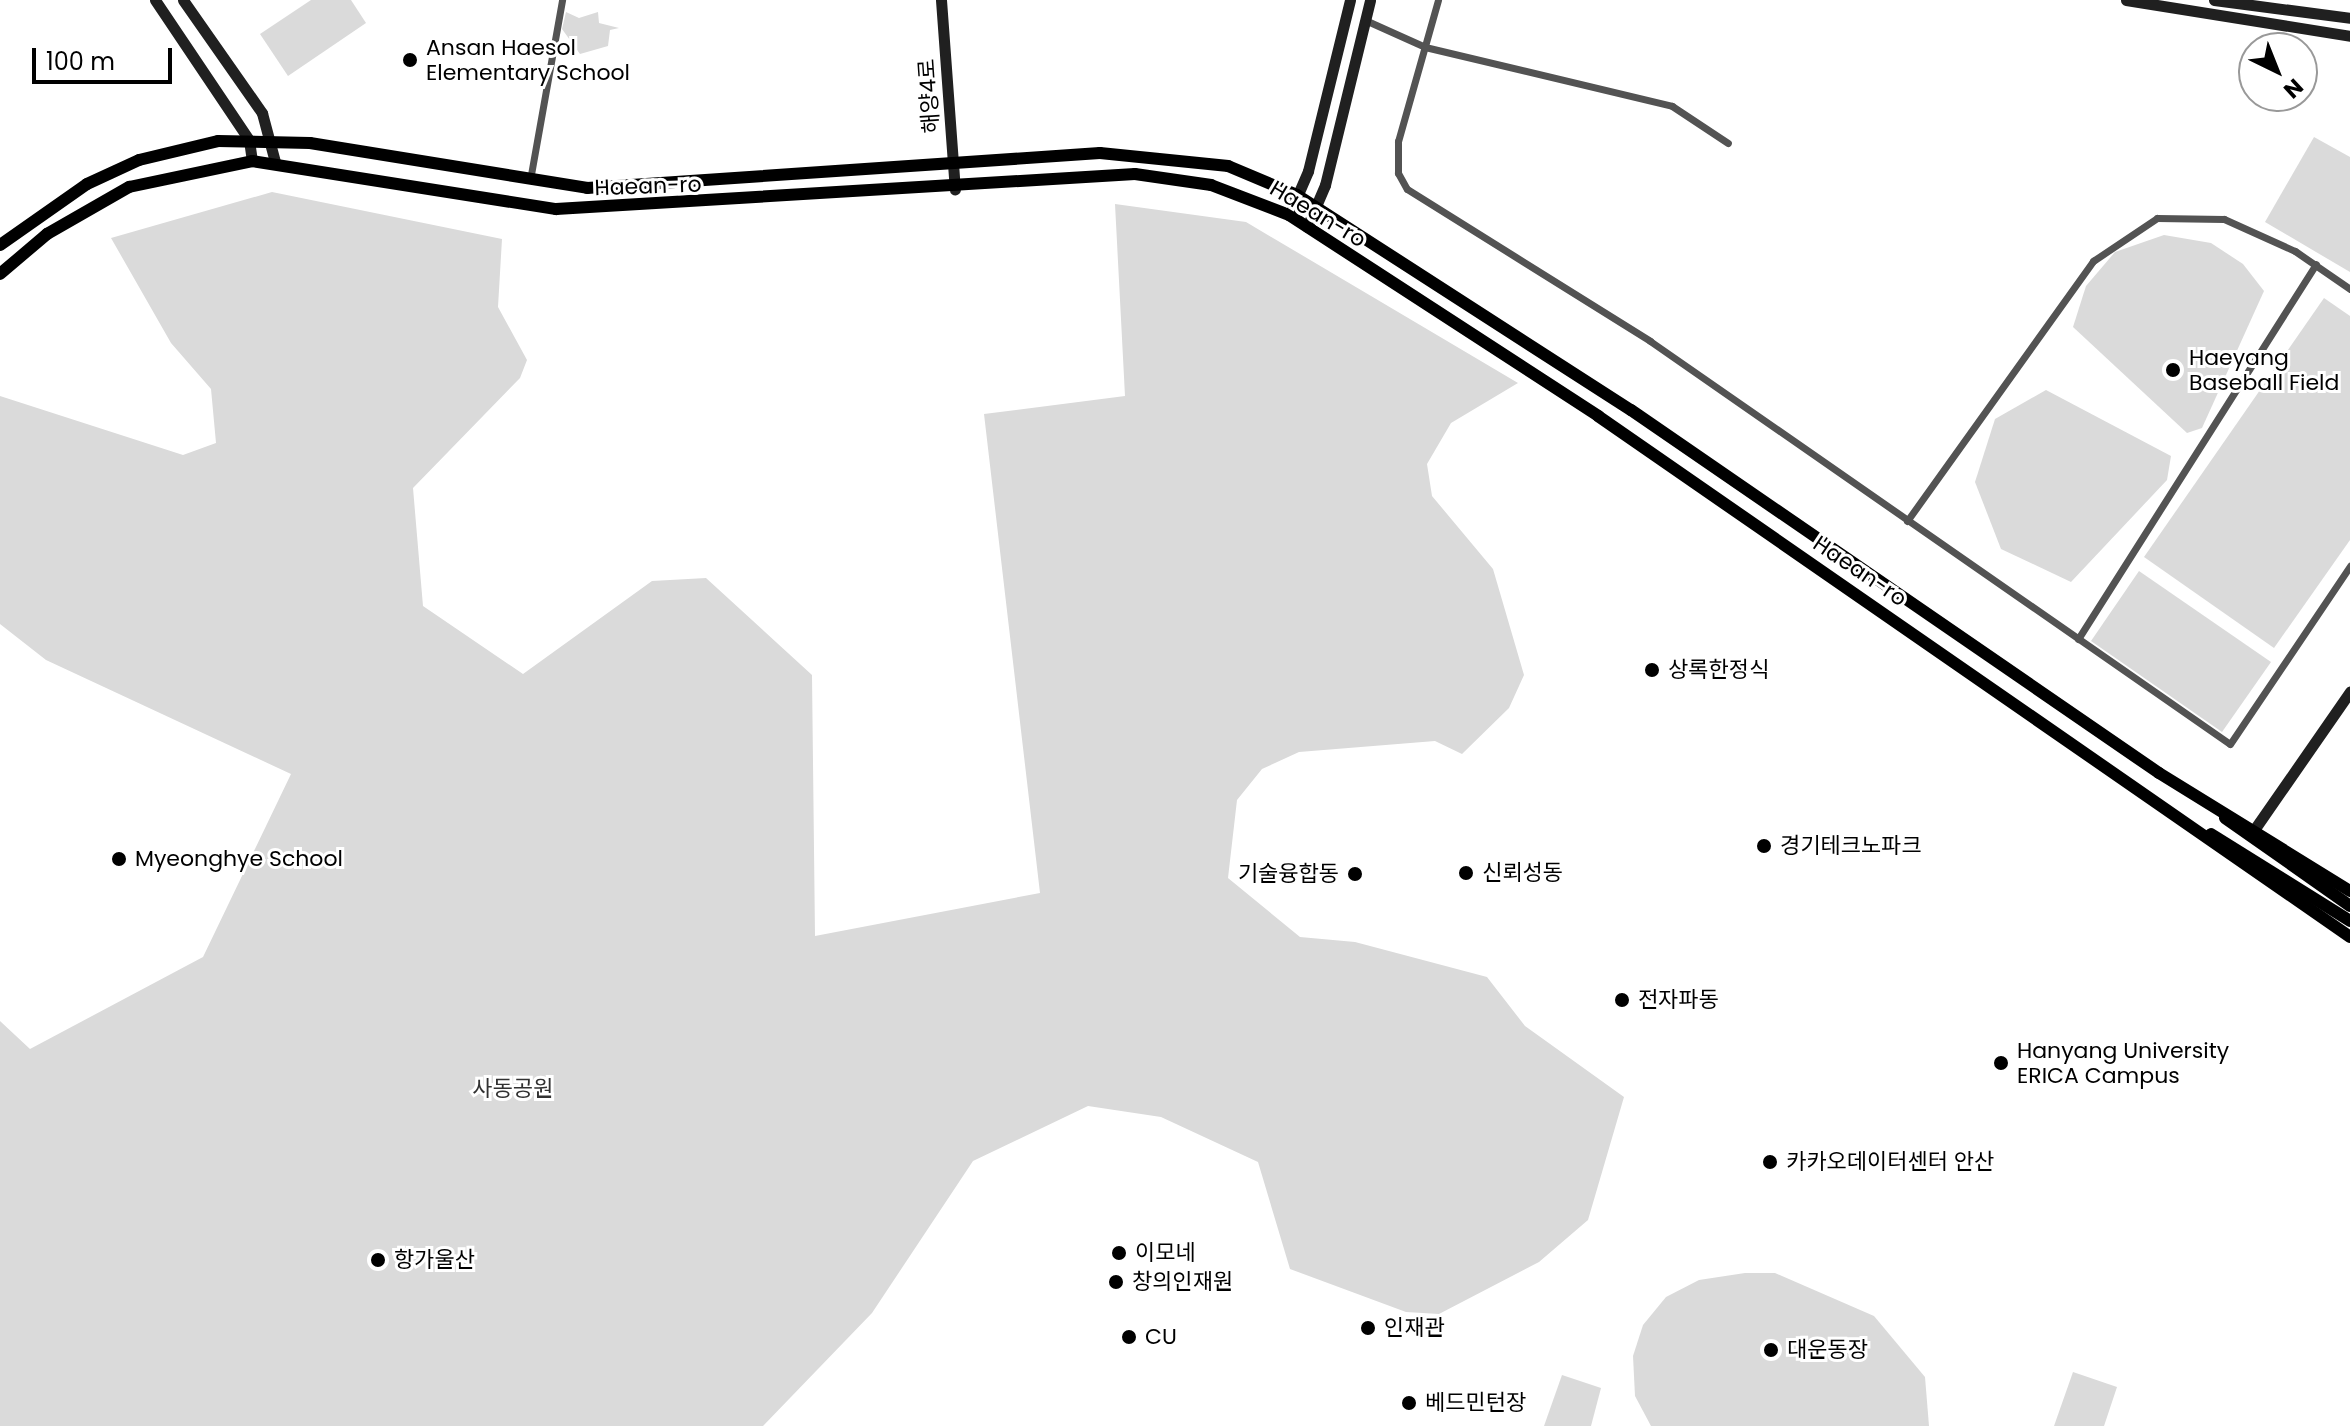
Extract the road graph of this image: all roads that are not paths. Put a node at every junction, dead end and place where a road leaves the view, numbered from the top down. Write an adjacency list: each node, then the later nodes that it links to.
1 (155, 0): 16 (street)
2 (183, 0): 17 (street)
3 (562, 0): 22 (street)
4 (941, 0): 21 (street, 해양4로)
5 (1350, 0): 24 (street)
6 (1370, 0): 12 (street)
7 (1438, 0): 15 (street)
8 (2126, 0): 13 (street)
9 (2214, 0): 10 (street)
10 (2243, 3): 11 (street); 13 (street)
11 (2350, 18)
12 (1365, 20): 15 (street); 25 (street)
13 (2242, 22): 14 (street)
14 (2350, 36)
15 (1425, 47): 18 (street); 32 (street)
16 (249, 140): 17 (main road, Haean-ro); 19 (street); 28 (main road, Haean-ro)
17 (275, 141): 20 (street); 22 (main road, Haean-ro)
18 (1728, 143)
19 (252, 161): 20 (main road, Haean-ro); 30 (main road, Haean-ro)
20 (275, 162): 23 (main road, Haean-ro)
21 (953, 164): 22 (main road, Haean-ro); 23 (street, 해양4로); 24 (main road, Haean-ro)
22 (530, 182)
23 (955, 189): 26 (main road, Haean-ro)
24 (1297, 195): 25 (main road, Haean-ro); 26 (street)
25 (1317, 207): 27 (street); 36 (main road, Haean-ro)
26 (1289, 215): 27 (main road, Haean-ro)
27 (1307, 227): 38 (main road, Haean-ro)
28 (0, 245)
29 (2316, 264): 31 (street); 32 (street); 34 (street)
30 (0, 274)
31 (2350, 289)
32 (1907, 521): 34 (street)
33 (2350, 566): 34 (street)
34 (2078, 639)
35 (2350, 692): 37 (street)
36 (2218, 812): 37 (main road, Haean-ro); 40 (main road)
37 (2256, 827): 39 (main road, Haean-ro)
38 (2205, 832): 41 (main road); 42 (main road, Haean-ro)
39 (2350, 891)
40 (2350, 906)
41 (2350, 921)
42 (2350, 937)

